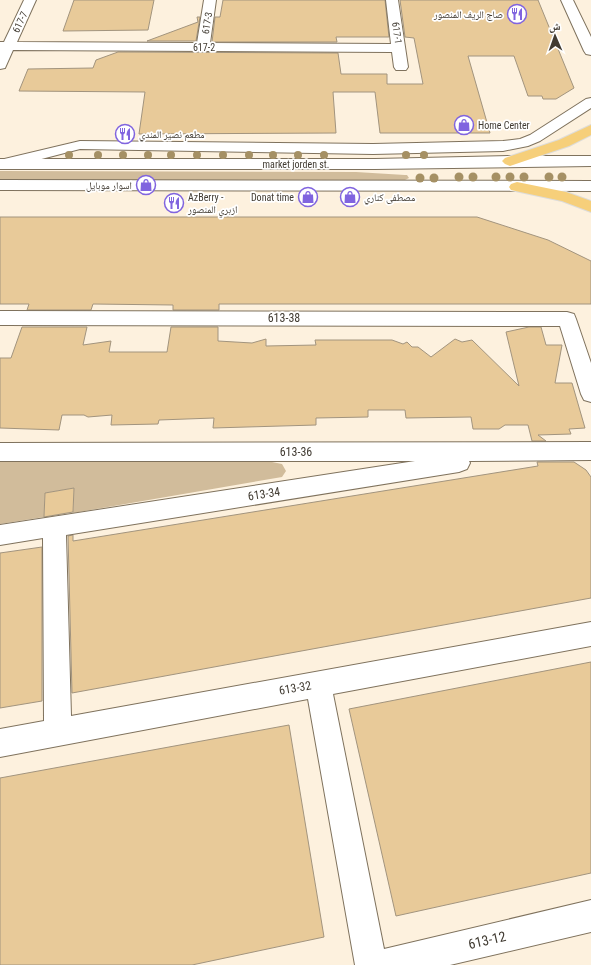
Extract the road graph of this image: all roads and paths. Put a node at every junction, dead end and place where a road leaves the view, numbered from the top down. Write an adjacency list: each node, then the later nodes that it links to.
1 (30, 0): 5 (street, 617-7)
2 (210, 0): 6 (street, 617-3)
3 (392, 0): 7 (street, 617-1)
4 (567, 0): 8 (street)
5 (4, 46): 6 (street, 617-2); 9 (street, 617-7)
6 (203, 47): 7 (street, 617-2)
7 (399, 48): 10 (street, 617-1)
8 (591, 51)
9 (0, 65)
10 (401, 67)
11 (591, 102): 13 (street)
12 (591, 129): 14 (main road)
13 (373, 149): 16 (street); 17 (street)
14 (510, 161): 15 (street, market jorden st.); 17 (street, market jorden st.)
15 (591, 161)
16 (2, 164): 17 (street, market jorden st.)
17 (375, 164)
18 (0, 185): 20 (street, market jorden st.)
19 (591, 186): 20 (street, market jorden st.)
20 (517, 187): 21 (main road)
21 (591, 207)
22 (0, 318): 23 (street, 613-38)
23 (591, 394)
24 (591, 451): 26 (street, 613-36)
25 (0, 452): 26 (street, 613-36)
26 (527, 452): 27 (street, 613-34)
27 (54, 527): 28 (street, 613-34); 31 (street)
28 (0, 535)
29 (591, 634): 30 (street, 613-32)
30 (318, 684): 31 (street, 613-32); 34 (street)
31 (58, 732): 32 (street, 613-32)
32 (0, 743)
33 (591, 916): 35 (street, 613-12)
34 (371, 965)
35 (383, 965)

